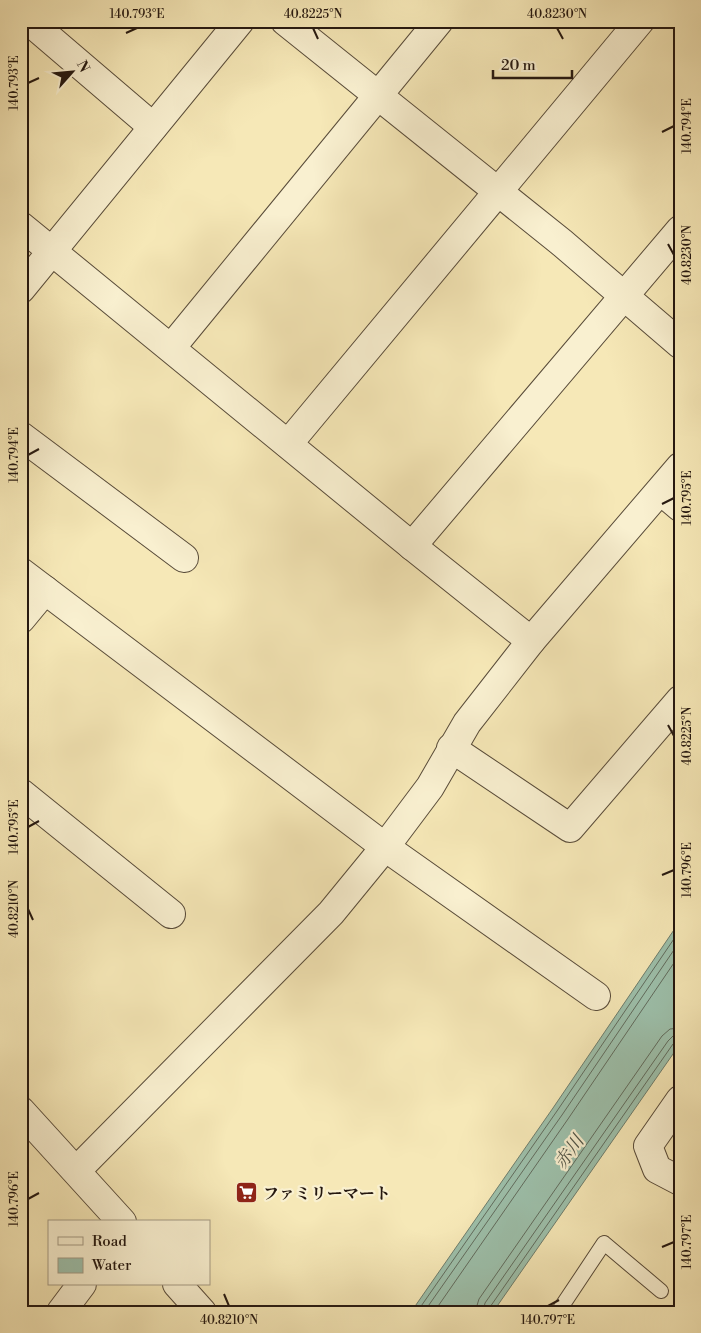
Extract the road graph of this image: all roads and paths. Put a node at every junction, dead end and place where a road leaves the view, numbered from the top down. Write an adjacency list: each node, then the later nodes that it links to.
1 (29, 21): 7 (street)
2 (240, 21): 7 (street)
3 (285, 21): 6 (street)
4 (438, 21): 6 (street)
5 (640, 21): 8 (street)
6 (378, 95): 8 (street); 15 (street)
7 (153, 127): 11 (street)
8 (498, 192): 13 (street); 17 (street)
9 (21, 226): 11 (street)
10 (680, 230): 13 (street)
11 (52, 251): 12 (street); 15 (street)
12 (21, 289)
13 (624, 297): 14 (street); 20 (street)
14 (680, 344)
15 (171, 348): 17 (street)
16 (21, 436): 21 (street)
17 (288, 444): 20 (street)
18 (680, 467): 19 (street)
19 (670, 499): 25 (street)
20 (412, 546): 25 (street)
21 (184, 558)
22 (21, 572): 23 (street)
23 (45, 590): 24 (street); 29 (street)
24 (21, 619)
25 (531, 641): 27 (street)
26 (680, 700): 27 (street)
27 (452, 748): 29 (street)
28 (21, 793): 30 (street)
29 (385, 847): 31 (street); 34 (street)
30 (171, 914)
31 (596, 996)
32 (680, 1100): 35 (street)
33 (21, 1111): 34 (street)
34 (77, 1170): 36 (street)
35 (680, 1181)
36 (120, 1220)
37 (80, 1286): 40 (street)
38 (179, 1286): 41 (street)
39 (661, 1291): 42 (lane)
40 (61, 1312)
41 (202, 1312)
42 (558, 1312)

